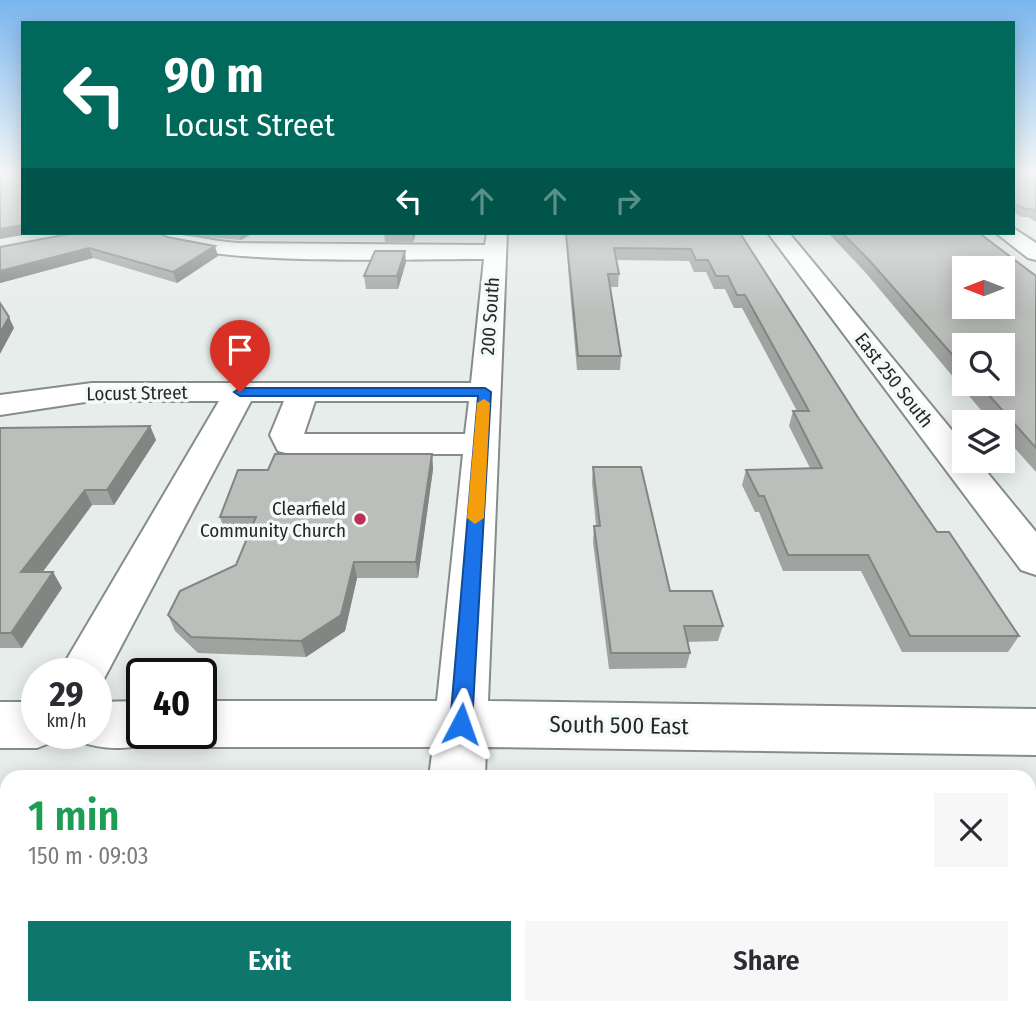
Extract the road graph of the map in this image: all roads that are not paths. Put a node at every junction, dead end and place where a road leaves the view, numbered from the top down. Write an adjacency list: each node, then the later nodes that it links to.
1 (1015, 229): 2 (street)
2 (1036, 229)
3 (165, 235): 6 (street)
4 (780, 235): 13 (street, East 250 South)
5 (1010, 235): 7 (street)
6 (496, 242): 10 (street, 200 South)
7 (1036, 253)
8 (240, 392): 9 (street, Locust Street); 11 (street, Locust Street); 14 (street)
9 (303, 392): 10 (street, Locust Street); 12 (street)
10 (485, 392): 12 (street, 200 South)
11 (0, 405)
12 (481, 444): 16 (street, 200 South)
13 (1036, 560)
14 (91, 658)
15 (217, 724): 16 (street, South 500 East)
16 (461, 724): 19 (street, South 500 East); 20 (street, 200 South)
17 (0, 725): 18 (street)
18 (21, 725)
19 (1036, 732)
20 (458, 770)

